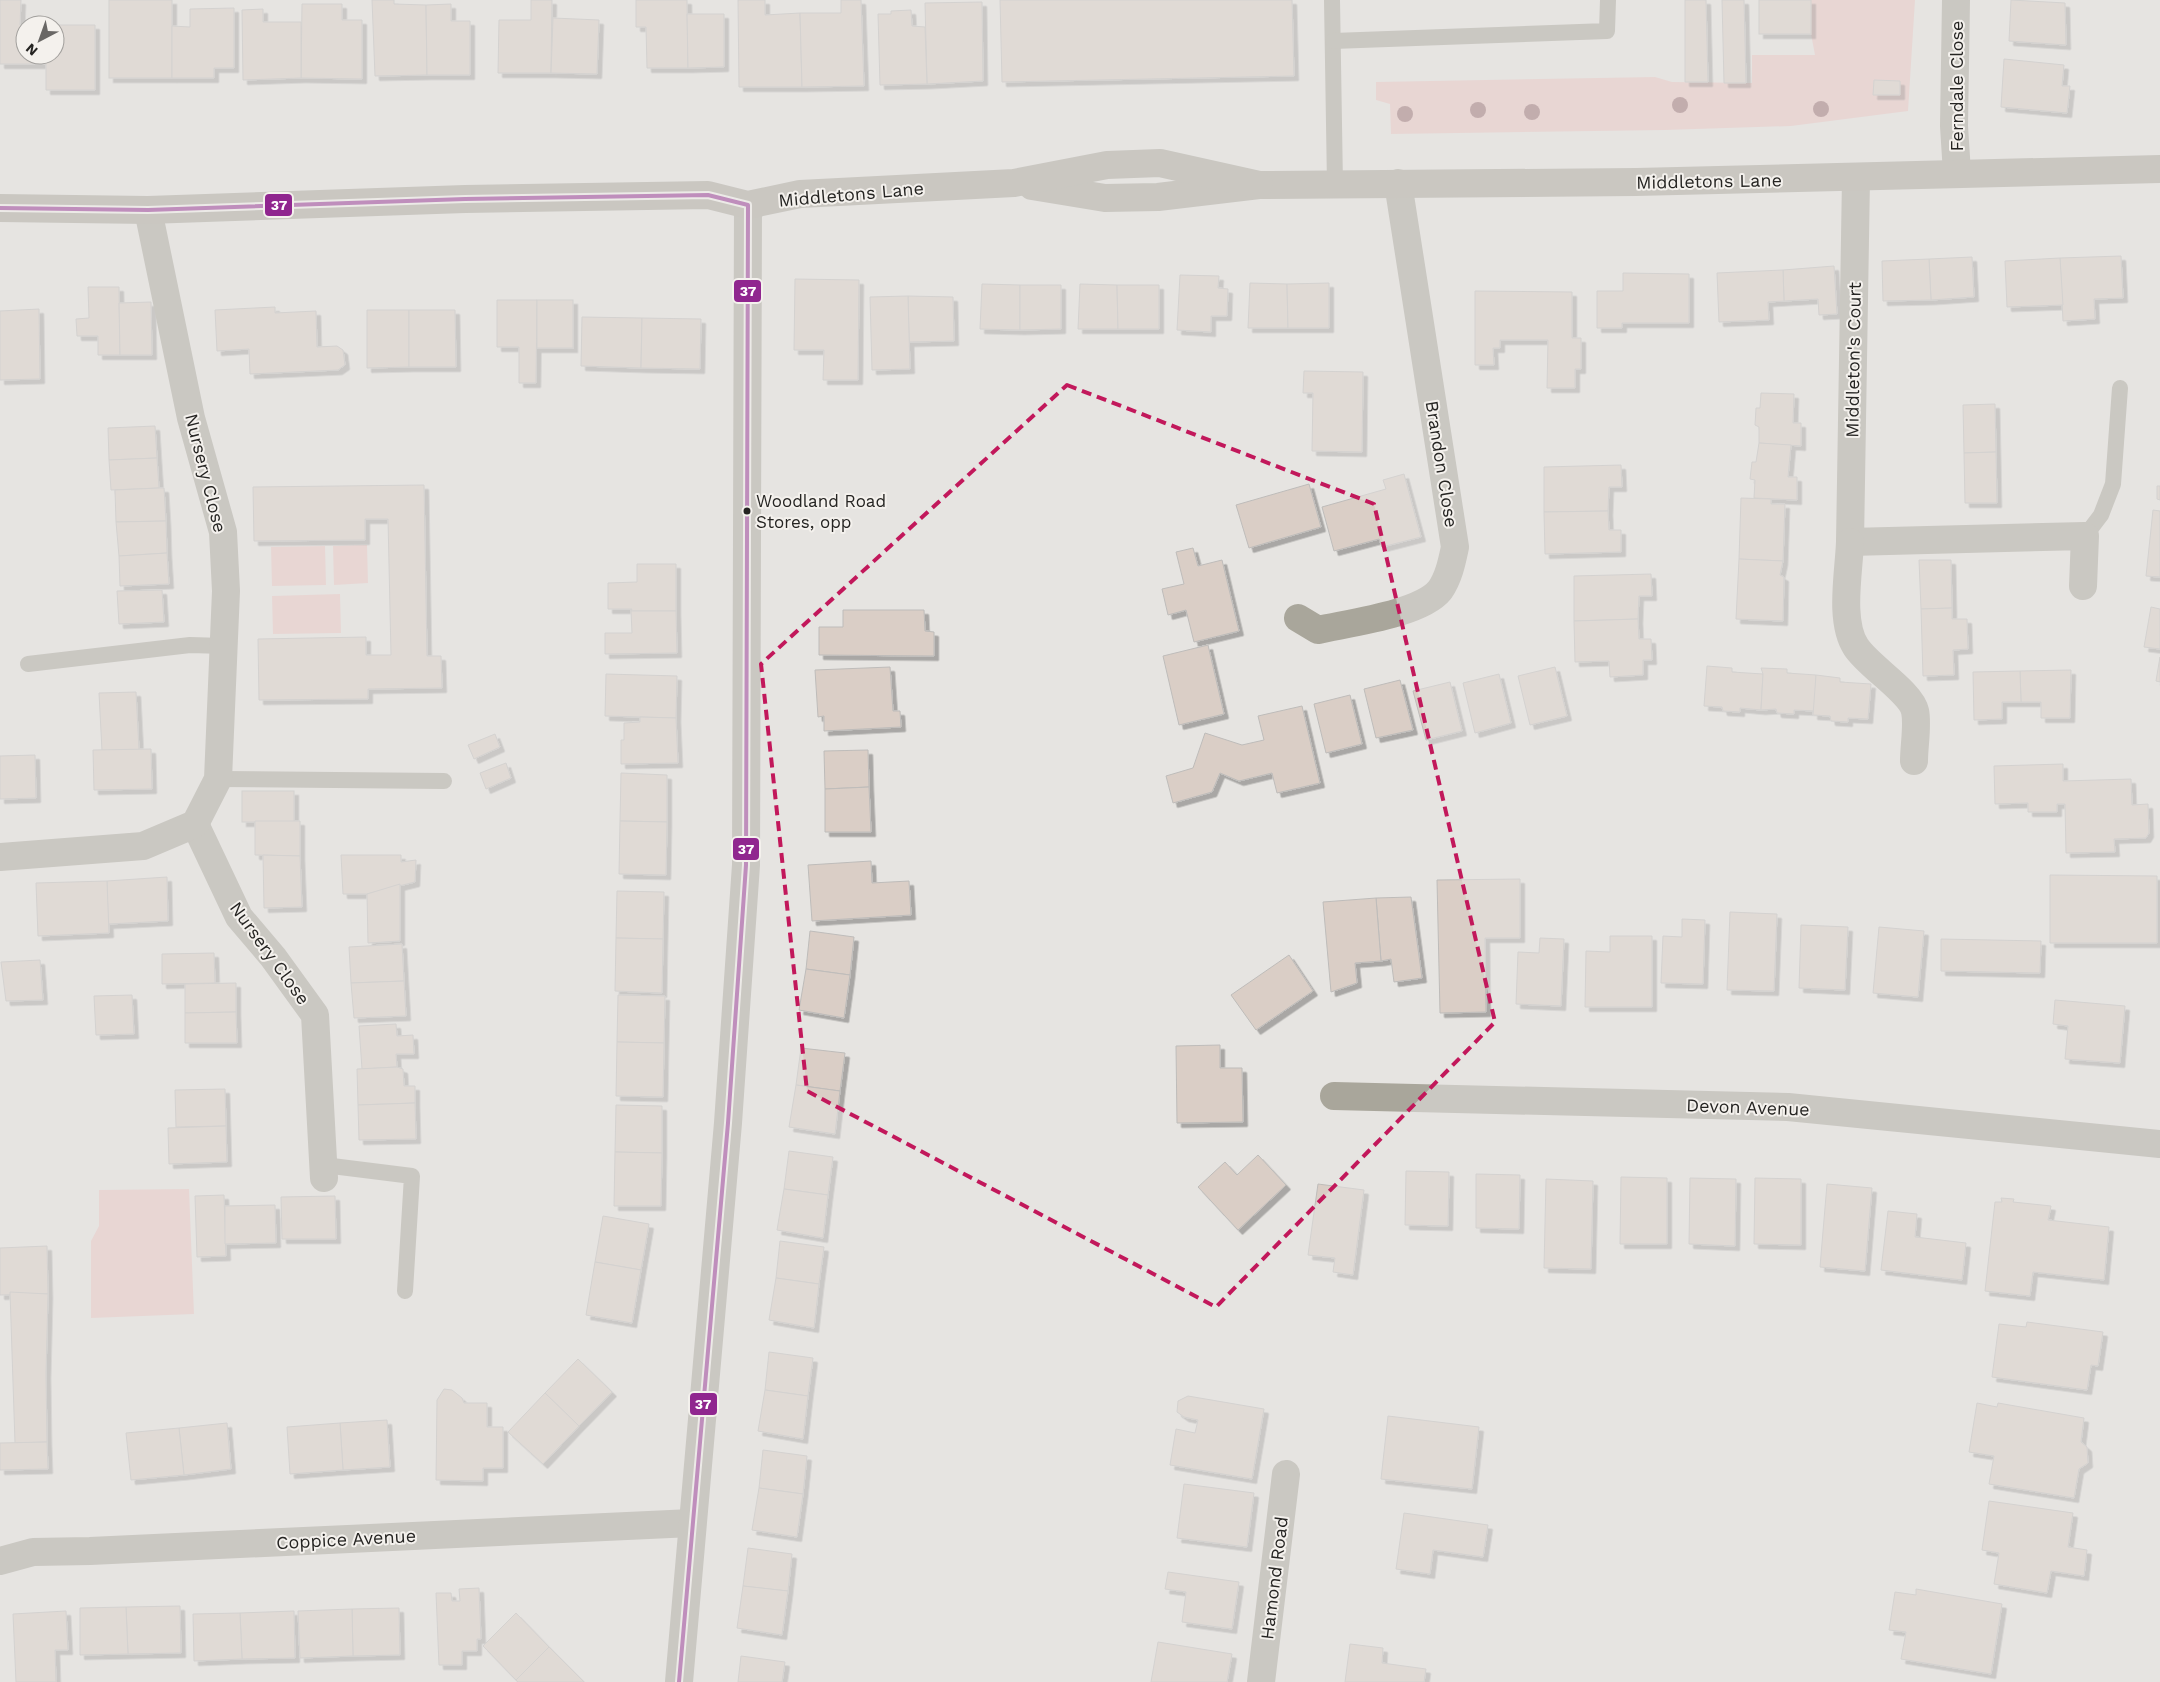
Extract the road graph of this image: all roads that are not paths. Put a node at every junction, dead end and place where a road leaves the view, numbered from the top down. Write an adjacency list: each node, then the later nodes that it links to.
1 (1332, 0): 4 (lane)
2 (1608, 0): 4 (lane)
3 (1956, 0): 6 (street, Ferndale Close)
4 (1333, 41): 9 (lane)
5 (2160, 168): 6 (street, Middletons Lane)
6 (1957, 173): 7 (street, Middletons Lane)
7 (1856, 178): 8 (street, Middletons Lane); 15 (street, Middleton's Court)
8 (1398, 183): 9 (street, Middletons Lane); 17 (street, Brandon Close)
9 (1335, 185): 10 (street, Middletons Lane)
10 (748, 205): 12 (street, Middletons Lane); 30 (street)
11 (0, 208): 12 (street, Middletons Lane)
12 (148, 210): 18 (street, Nursery Close)
13 (2120, 388): 14 (lane)
14 (2085, 536): 15 (street); 16 (street)
15 (1850, 542): 20 (street, Middleton's Court)
16 (2083, 586)
17 (1298, 618)
18 (224, 646): 19 (lane); 21 (street, Nursery Close)
19 (28, 664)
20 (1914, 760)
21 (218, 779): 22 (lane); 23 (street, Nursery Close)
22 (444, 781)
23 (195, 824): 24 (street); 27 (street, Nursery Close)
24 (0, 857)
25 (1334, 1096): 26 (street, Devon Avenue)
26 (2160, 1144)
27 (324, 1171): 28 (lane)
28 (405, 1291)
29 (1286, 1474): 33 (street, Hamond Road)
30 (692, 1523): 31 (street, Coppice Avenue); 32 (street)
31 (0, 1561)
32 (679, 1682)
33 (1261, 1682)

